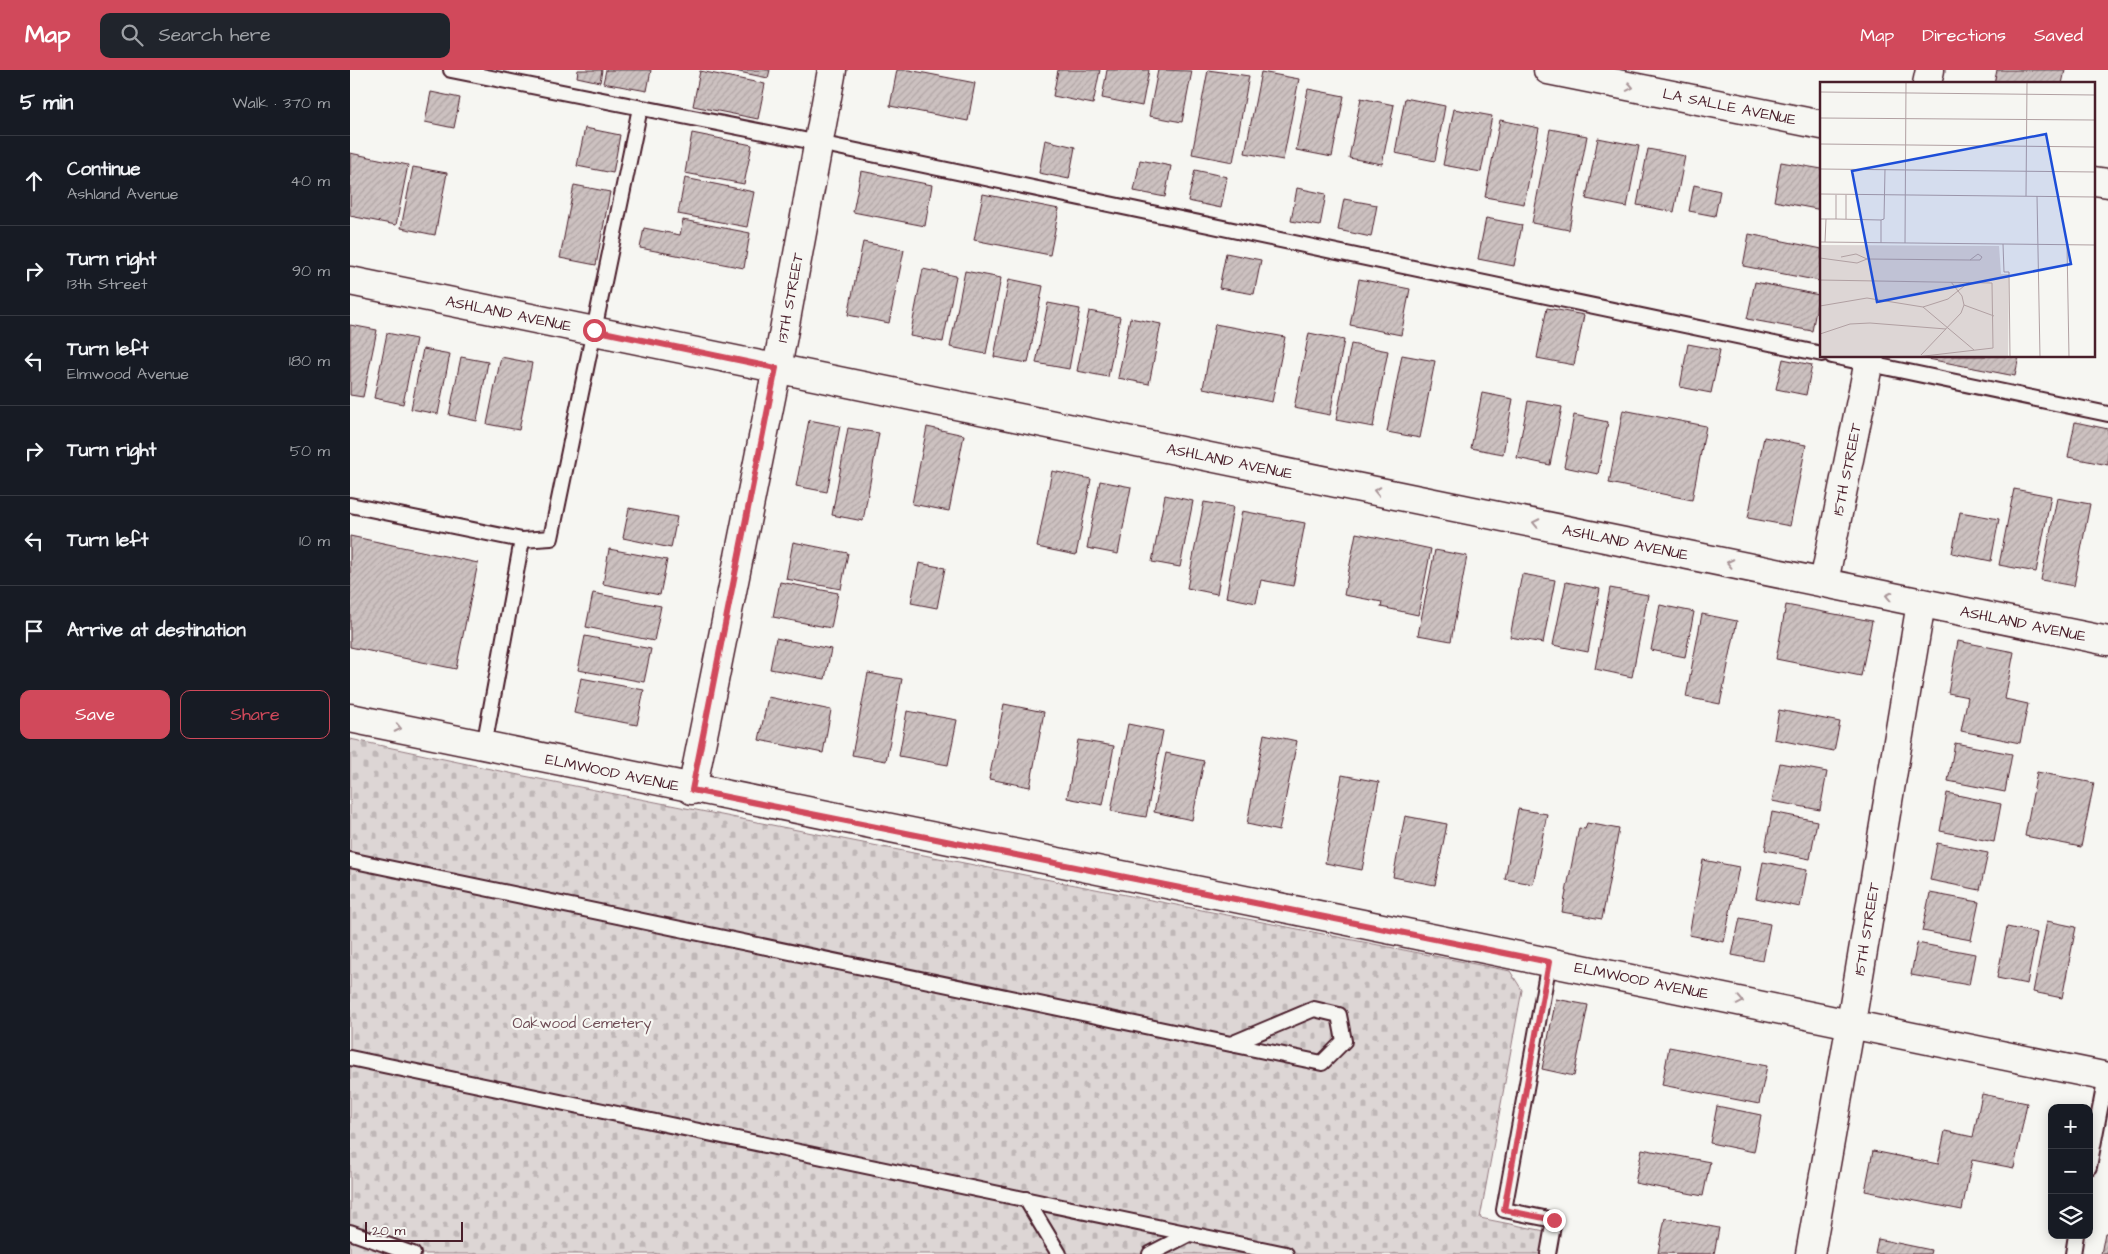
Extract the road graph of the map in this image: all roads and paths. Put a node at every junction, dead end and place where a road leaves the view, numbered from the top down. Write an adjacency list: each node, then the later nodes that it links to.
1 (451, 70): 4 (lane)
2 (832, 70): 6 (street, 13TH STREET)
3 (1548, 70): 5 (street, LA SALLE AVENUE, one-way to 5)
4 (640, 108): 6 (lane); 8 (lane)
5 (1820, 126)
6 (819, 143): 9 (lane); 12 (street, 13TH STREET)
7 (350, 281): 8 (street, ASHLAND AVENUE)
8 (594, 330): 12 (street, ASHLAND AVENUE); 15 (lane)
9 (1820, 354)
10 (1851, 358): 11 (lane)
11 (1870, 360): 13 (lane); 16 (street, 15TH STREET)
12 (776, 368): 16 (street, ASHLAND AVENUE, one-way to 12); 21 (street, 13TH STREET)
13 (2108, 414)
14 (350, 506): 15 (lane)
15 (522, 540): 20 (lane)
16 (1824, 582): 17 (street, ASHLAND AVENUE, one-way to 16)
17 (1921, 603): 18 (street, ASHLAND AVENUE); 24 (street, 15TH STREET)
18 (2108, 641)
19 (350, 718): 20 (street, ELMWOOD AVENUE, one-way to 20)
20 (484, 746): 21 (street, ELMWOOD AVENUE)
21 (692, 790): 23 (street, ELMWOOD AVENUE)
22 (350, 860): 25 (lane)
23 (1549, 962): 24 (street, ELMWOOD AVENUE, one-way to 24); 37 (lane)
24 (1851, 1023): 27 (street, ELMWOOD AVENUE); 38 (street, 15TH STREET)
25 (1231, 1044): 25 (lane)
26 (350, 1058): 29 (lane)
27 (2107, 1077): 28 (lane)
28 (2093, 1149)
29 (1026, 1199): 31 (lane); 34 (lane)
30 (350, 1232): 33 (lane)
31 (1190, 1234): 35 (lane); 36 (lane)
32 (2075, 1239): 39 (lane)
33 (413, 1254)
34 (1059, 1254)
35 (1150, 1254)
36 (1286, 1254)
37 (1548, 1254)
38 (1810, 1254)
39 (2073, 1254)

